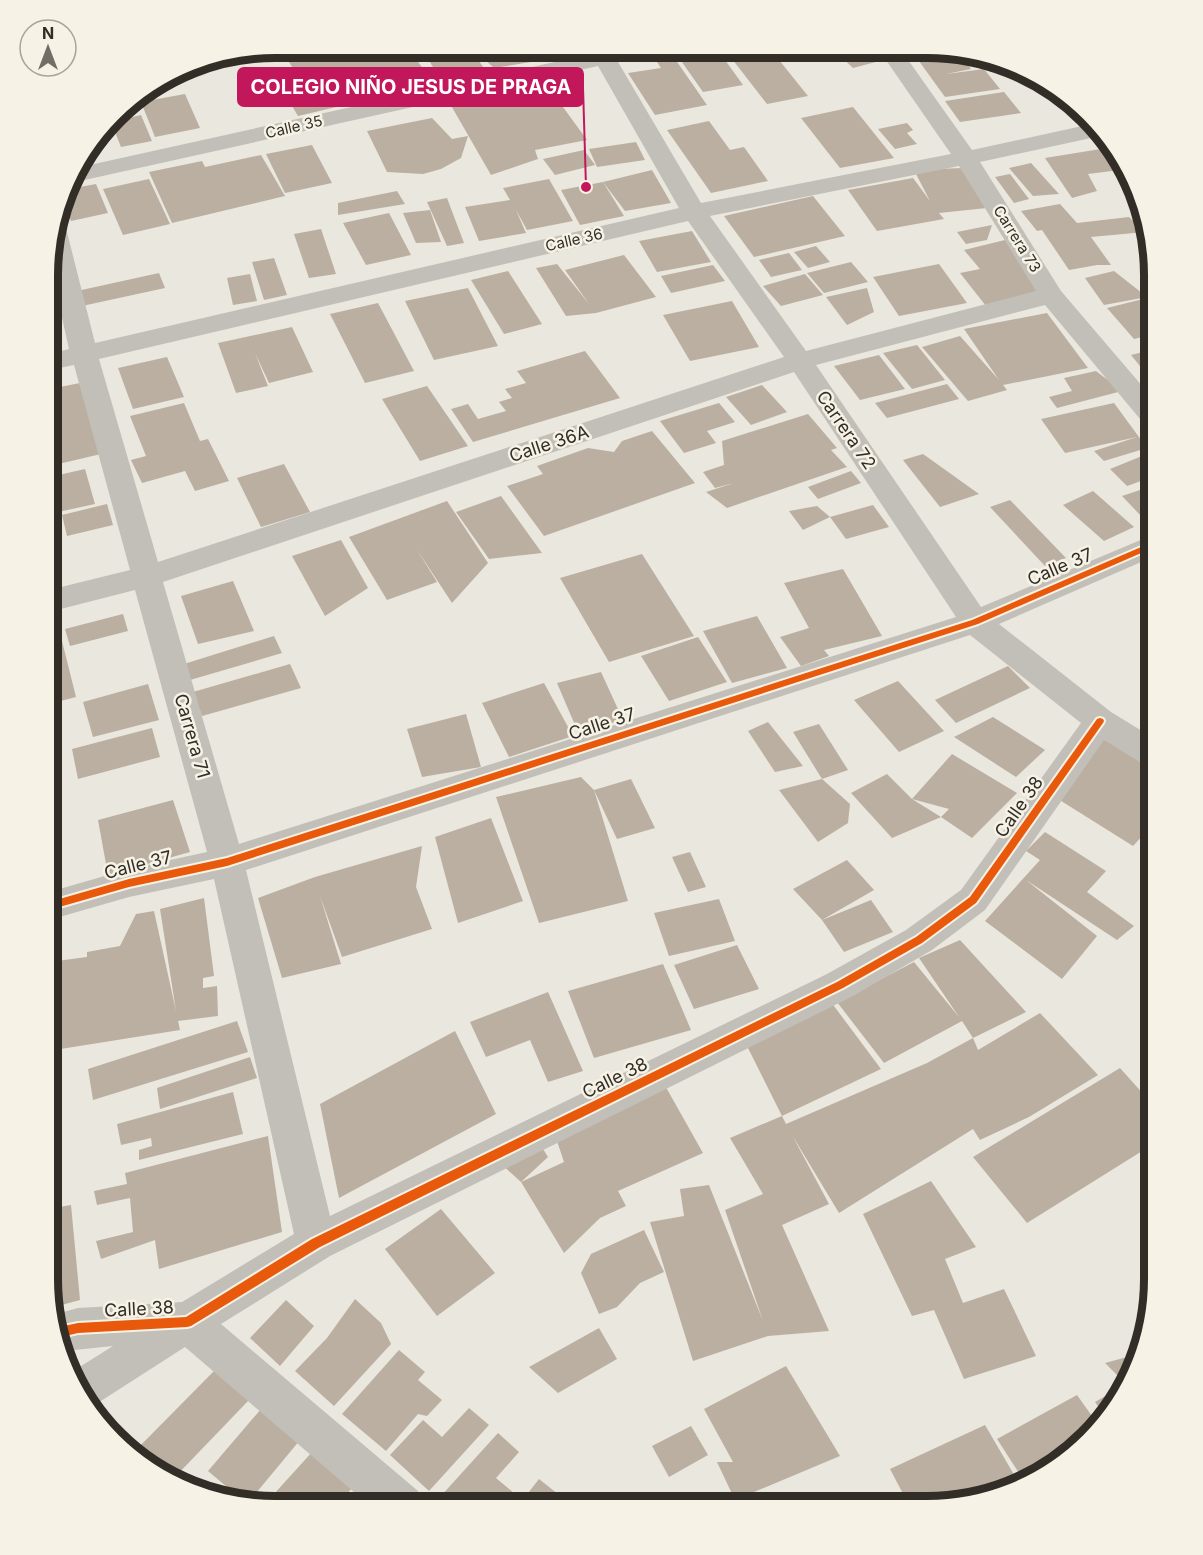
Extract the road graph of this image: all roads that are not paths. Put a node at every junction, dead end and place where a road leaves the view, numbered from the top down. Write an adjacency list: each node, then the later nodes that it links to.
1 (581, 58): 6 (street, Calle 35)
2 (605, 58): 7 (street, Carrera 72)
3 (896, 58): 5 (street, Carrera 73)
4 (1090, 131): 5 (street, Calle 36)
5 (966, 158): 7 (street, Calle 36); 9 (street, Carrera 73)
6 (84, 174)
7 (694, 212): 10 (street, Calle 36); 12 (street, Carrera 72)
8 (60, 252): 10 (street, Carrera 71)
9 (1051, 295): 12 (street, Calle 36A); 13 (street, Carrera 73)
10 (84, 354): 11 (street, Calle 36); 15 (street, Carrera 71)
11 (58, 360)
12 (800, 361): 15 (street, Calle 36A); 17 (street, Carrera 72)
13 (1144, 406)
14 (1144, 549): 17 (street, Calle 37)
15 (147, 577): 16 (street, Calle 36A); 20 (street, Carrera 71)
16 (58, 599)
17 (975, 622): 18 (street, Carrera 72); 20 (street, Calle 37)
18 (1100, 722): 19 (street, Carrera 72); 22 (street, Calle 38)
19 (1144, 748)
20 (227, 862): 21 (street, Calle 37); 22 (street, Carrera 71)
21 (58, 903)
22 (316, 1243): 23 (street, Calle 38)
23 (187, 1322): 24 (street, Calle 38); 25 (street); 26 (street)
24 (65, 1331)
25 (87, 1387)
26 (392, 1496)

